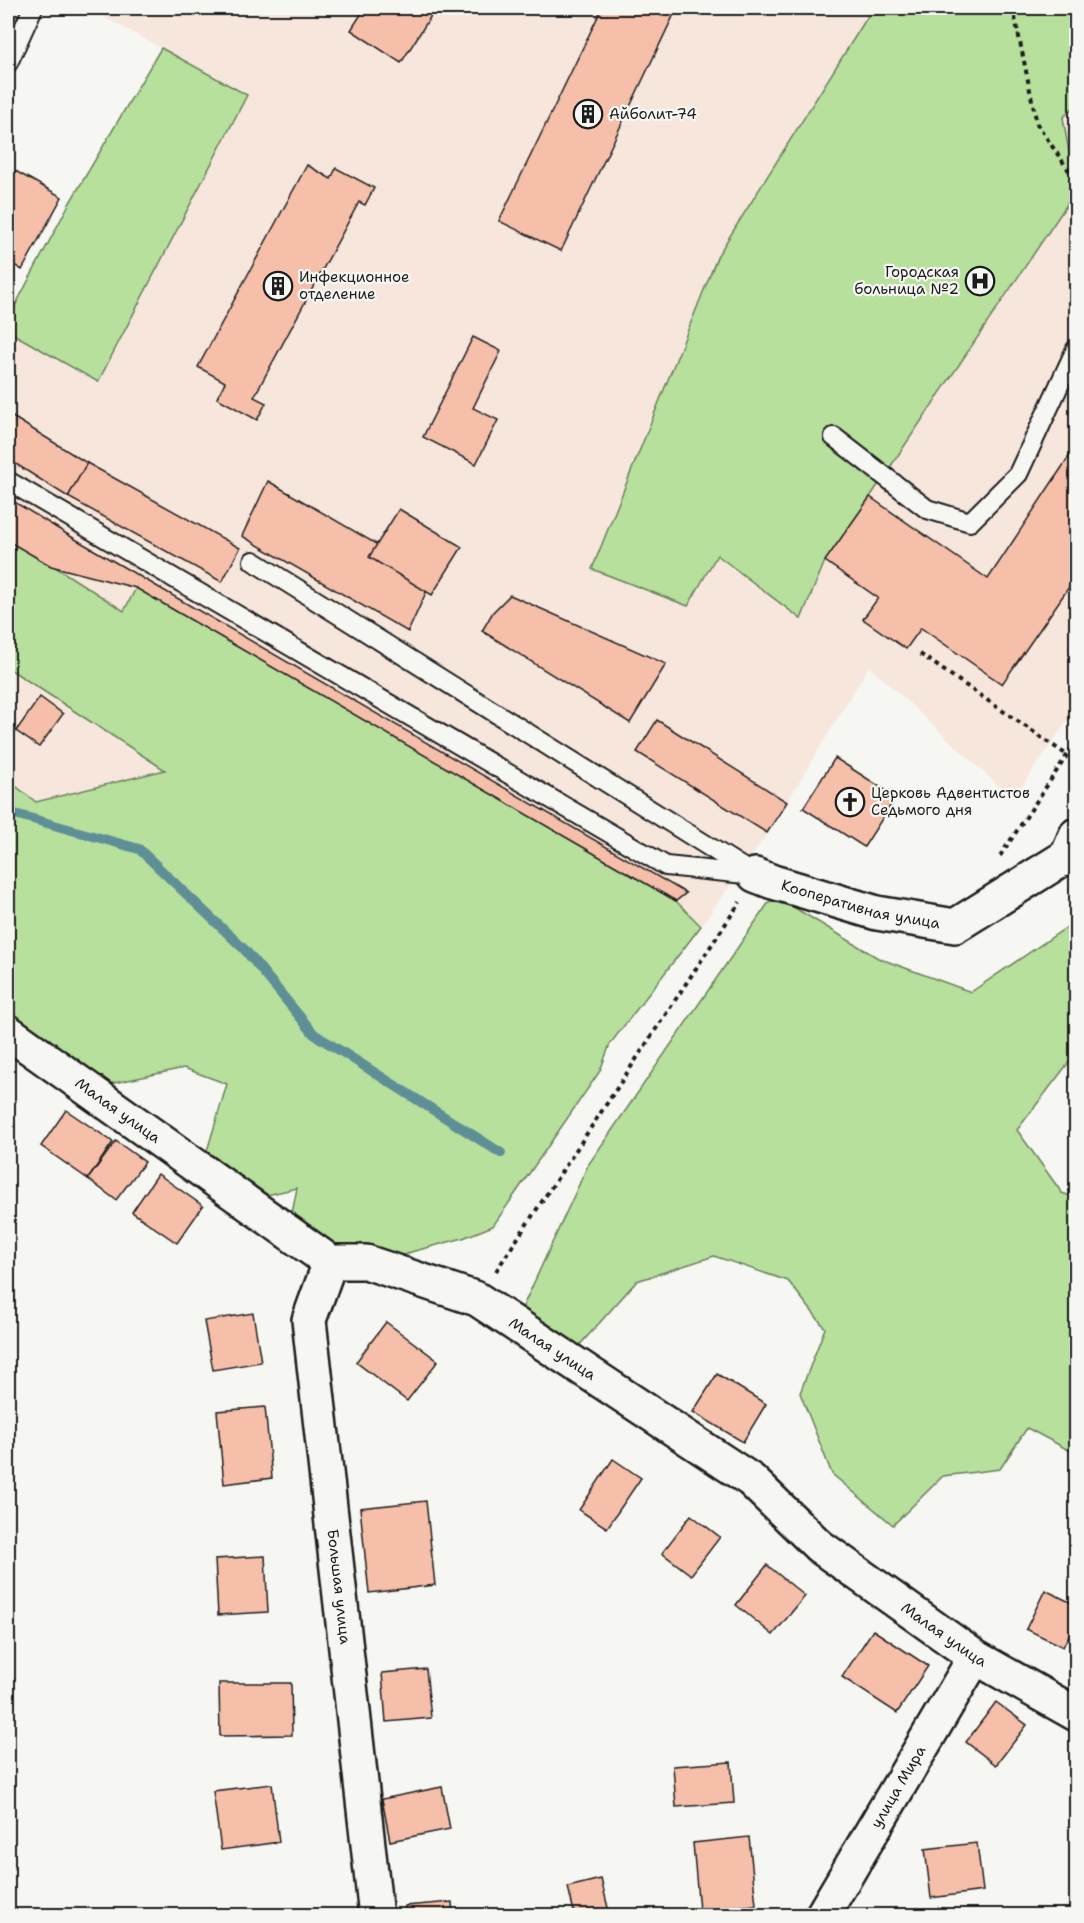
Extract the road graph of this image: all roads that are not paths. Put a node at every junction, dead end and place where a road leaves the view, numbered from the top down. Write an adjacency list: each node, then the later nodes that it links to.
1 (33, 8): 2 (lane)
2 (8, 63)
3 (1077, 349): 4 (lane)
4 (834, 437)
5 (8, 482): 8 (lane)
6 (253, 561): 8 (lane)
7 (1077, 835): 8 (street, Кооперативная улица)
8 (749, 887)
9 (8, 1032): 10 (street, Малая улица)
10 (330, 1262): 11 (street, Малая улица); 13 (street, Большая улица)
11 (975, 1657): 12 (street, Малая улица); 14 (street, улица Мира)
12 (1077, 1713)
13 (376, 1916)
14 (822, 1916)

